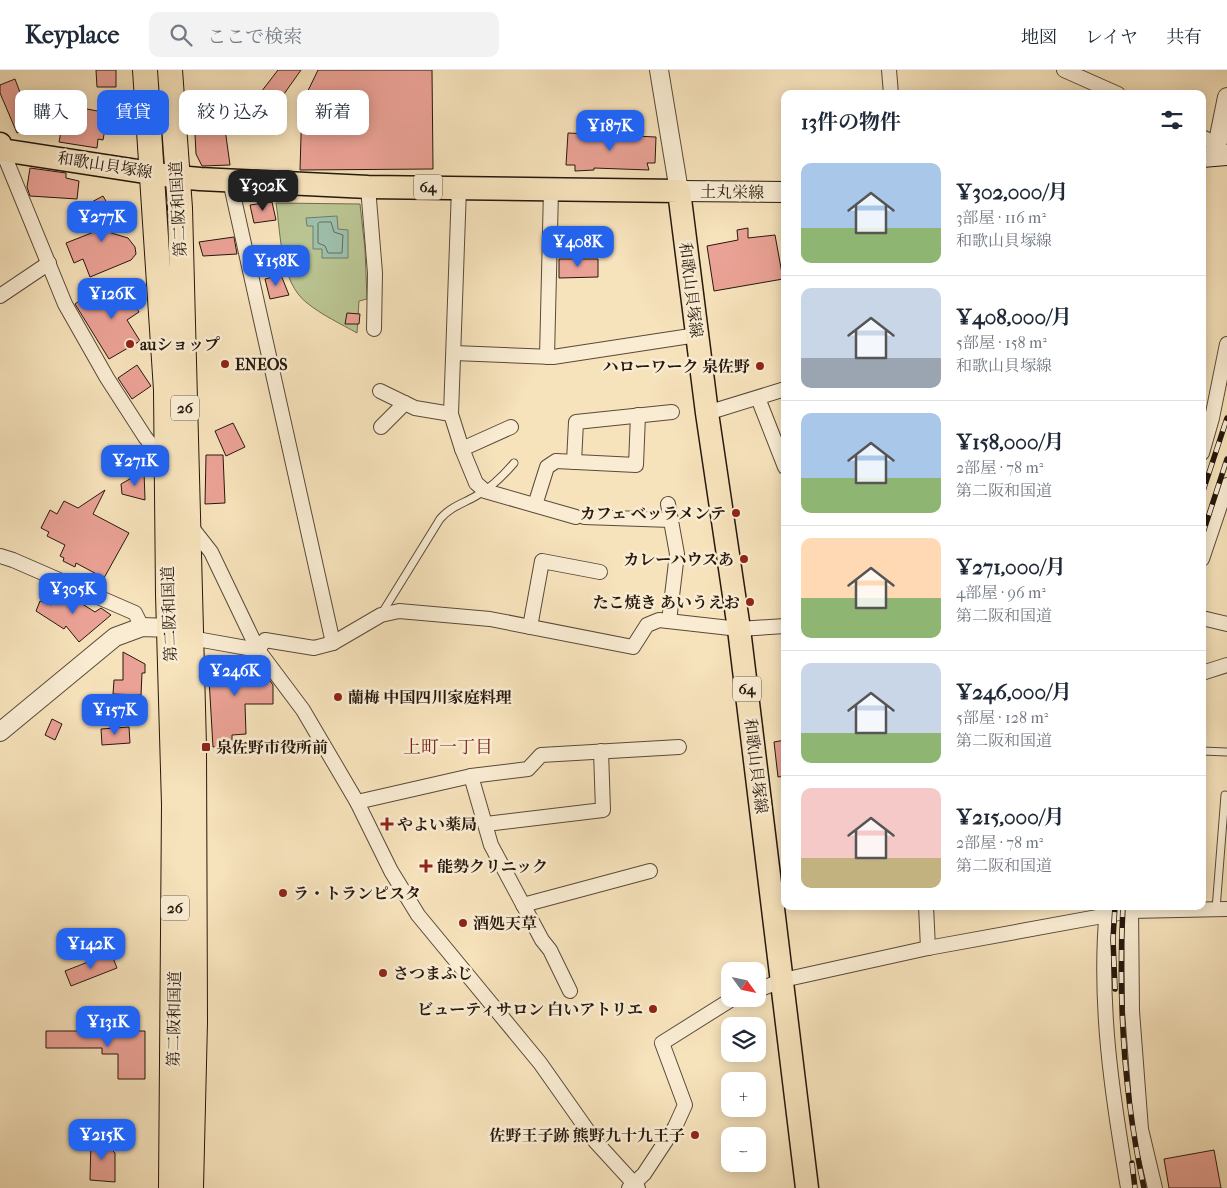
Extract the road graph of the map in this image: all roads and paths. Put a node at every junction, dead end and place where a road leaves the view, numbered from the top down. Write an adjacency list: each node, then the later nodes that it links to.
1 (145, 70): 11 (highway, 第二阪和国道 / 26)
2 (170, 70): 12 (highway, 第二阪和国道 / 26)
3 (659, 70): 17 (street)
4 (889, 70): 6 (street)
5 (1064, 70): 7 (street)
6 (891, 90)
7 (1109, 90)
8 (1227, 97): 10 (street)
9 (1, 148): 11 (main road, 和歌山貝塚線 / 64); 19 (street)
10 (1213, 150)
11 (153, 173): 12 (main road, 和歌山貝塚線 / 64); 40 (highway, 第二阪和国道 / 26)
12 (177, 177): 13 (main road, 和歌山貝塚線 / 64); 49 (highway, 第二阪和国道 / 26)
13 (230, 181): 14 (main road, 和歌山貝塚線 / 64); 63 (street)
14 (368, 187): 15 (main road, 和歌山貝塚線 / 64); 21 (street)
15 (459, 188): 16 (main road, 和歌山貝塚線 / 64); 24 (street)
16 (551, 190): 17 (main road, 和歌山貝塚線 / 64); 25 (street)
17 (679, 191): 18 (main road, 土丸栄線); 22 (main road, 和歌山貝塚線 / 64)
18 (781, 192)
19 (49, 263): 20 (street); 40 (street)
20 (0, 296)
21 (374, 329)
22 (697, 335): 25 (street); 32 (main road, 和歌山貝塚線 / 64)
23 (1227, 344): 35 (street)
24 (454, 353): 25 (street); 33 (street)
25 (547, 357)
26 (781, 390): 28 (street)
27 (380, 391): 29 (street)
28 (758, 398): 32 (street); 39 (street)
29 (405, 403): 33 (street); 36 (street)
30 (1227, 410): 35 (street)
31 (672, 412): 34 (street)
32 (708, 413): 61 (main road, 和歌山貝塚線 / 64)
33 (451, 414): 38 (street)
34 (638, 415): 41 (street); 41 (street)
35 (1207, 420)
36 (381, 427)
37 (511, 428): 38 (street)
38 (462, 449): 44 (street)
39 (781, 457)
40 (165, 462): 60 (highway, 第二阪和国道 / 26)
41 (574, 462): 46 (street)
42 (514, 463): 44 (lane)
43 (1227, 484): 48 (street)
44 (485, 491): 46 (street); 53 (lane)
45 (668, 504): 47 (street)
46 (535, 505): 47 (street)
47 (671, 520): 55 (street)
48 (1221, 522): 50 (street)
49 (188, 524): 62 (highway, 第二阪和国道 / 26); 64 (street)
50 (1206, 552)
51 (0, 556): 58 (street)
52 (600, 572): 59 (street)
53 (381, 615): 59 (street); 63 (street)
54 (1206, 619): 56 (street)
55 (668, 621): 59 (street); 61 (street)
56 (1227, 624)
57 (781, 626): 61 (street)
58 (142, 627): 60 (street); 67 (street)
59 (530, 627)
60 (170, 628): 62 (street); 89 (highway, 第二阪和国道 / 26)
61 (739, 629): 84 (main road, 和歌山貝塚線 / 64)
62 (191, 638): 64 (street); 90 (highway, 第二阪和国道 / 26)
63 (333, 643): 64 (street)
64 (258, 650): 74 (street)
65 (1227, 665): 66 (street)
66 (1206, 672)
67 (0, 732)
68 (679, 746): 69 (street)
69 (601, 751): 72 (street); 75 (street)
70 (1206, 752): 71 (lane)
71 (1227, 752)
72 (471, 776): 74 (street); 75 (street)
73 (1225, 795): 79 (lane)
74 (357, 802): 88 (street)
75 (486, 824): 77 (street)
76 (650, 871): 77 (street)
77 (523, 905): 86 (street)
78 (1206, 909): 79 (street)
79 (1222, 909)
80 (926, 910): 83 (street)
81 (1131, 910): 93 (street)
82 (1106, 911): 83 (street); 92 (street)
83 (928, 948): 84 (street)
84 (783, 980): 85 (street); 91 (main road, 和歌山貝塚線 / 64)
85 (766, 987)
86 (570, 991)
87 (721, 1006): 88 (street)
88 (634, 1186)
89 (171, 1188)
90 (192, 1188)
91 (807, 1188)
92 (1128, 1188)
93 (1155, 1188)

